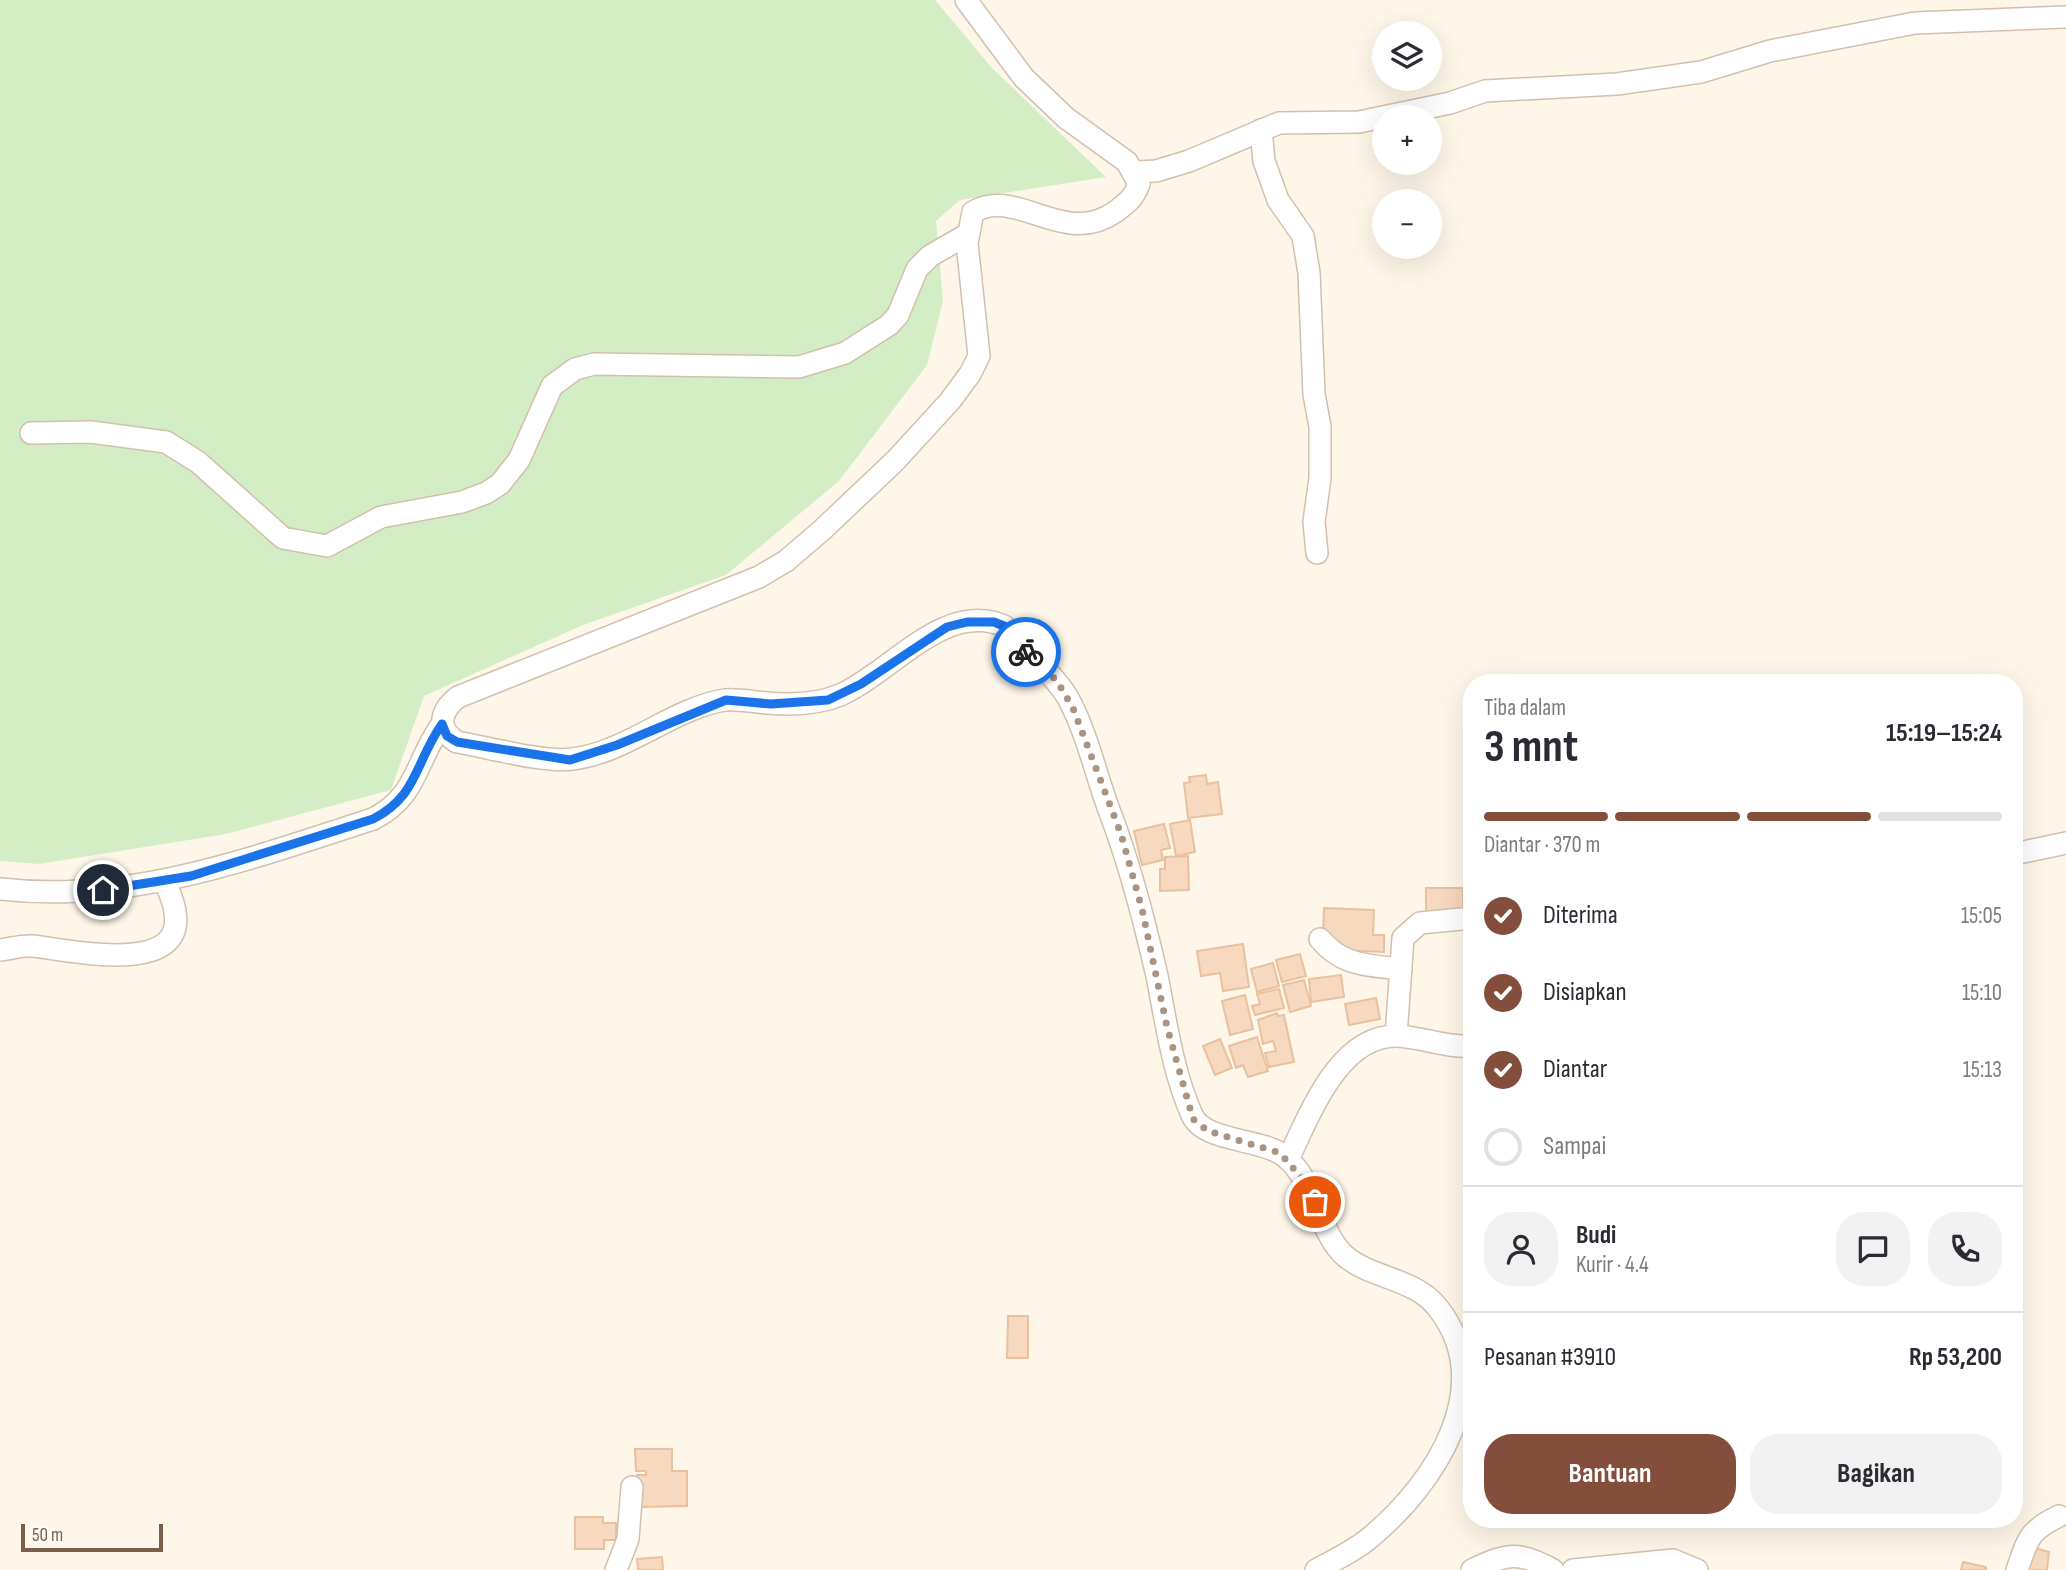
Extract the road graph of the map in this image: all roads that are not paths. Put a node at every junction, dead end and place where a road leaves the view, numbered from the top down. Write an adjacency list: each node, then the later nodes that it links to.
1 (966, 0): 4 (street)
2 (2066, 17): 3 (street)
3 (1261, 130): 4 (street); 7 (street)
4 (1135, 172): 5 (street)
5 (968, 234): 6 (street); 8 (street)
6 (31, 433)
7 (1317, 553)
8 (442, 724): 11 (street); 19 (street)
9 (2066, 843): 10 (street)
10 (2023, 852)
11 (165, 881): 12 (street); 15 (street)
12 (0, 889)
13 (1463, 919): 16 (street)
14 (1320, 939): 16 (street)
15 (0, 950)
16 (1401, 969): 17 (street)
17 (1396, 1036): 18 (street); 19 (street)
18 (1463, 1045)
19 (1288, 1159): 20 (street)
20 (1463, 1343)
21 (1463, 1387): 25 (street)
22 (632, 1487): 24 (street)
23 (2059, 1516): 30 (street)
24 (616, 1570)
25 (1316, 1570)
26 (1472, 1570): 27 (street)
27 (1553, 1570)
28 (1573, 1570): 29 (street)
29 (1697, 1570)
30 (2017, 1570)

